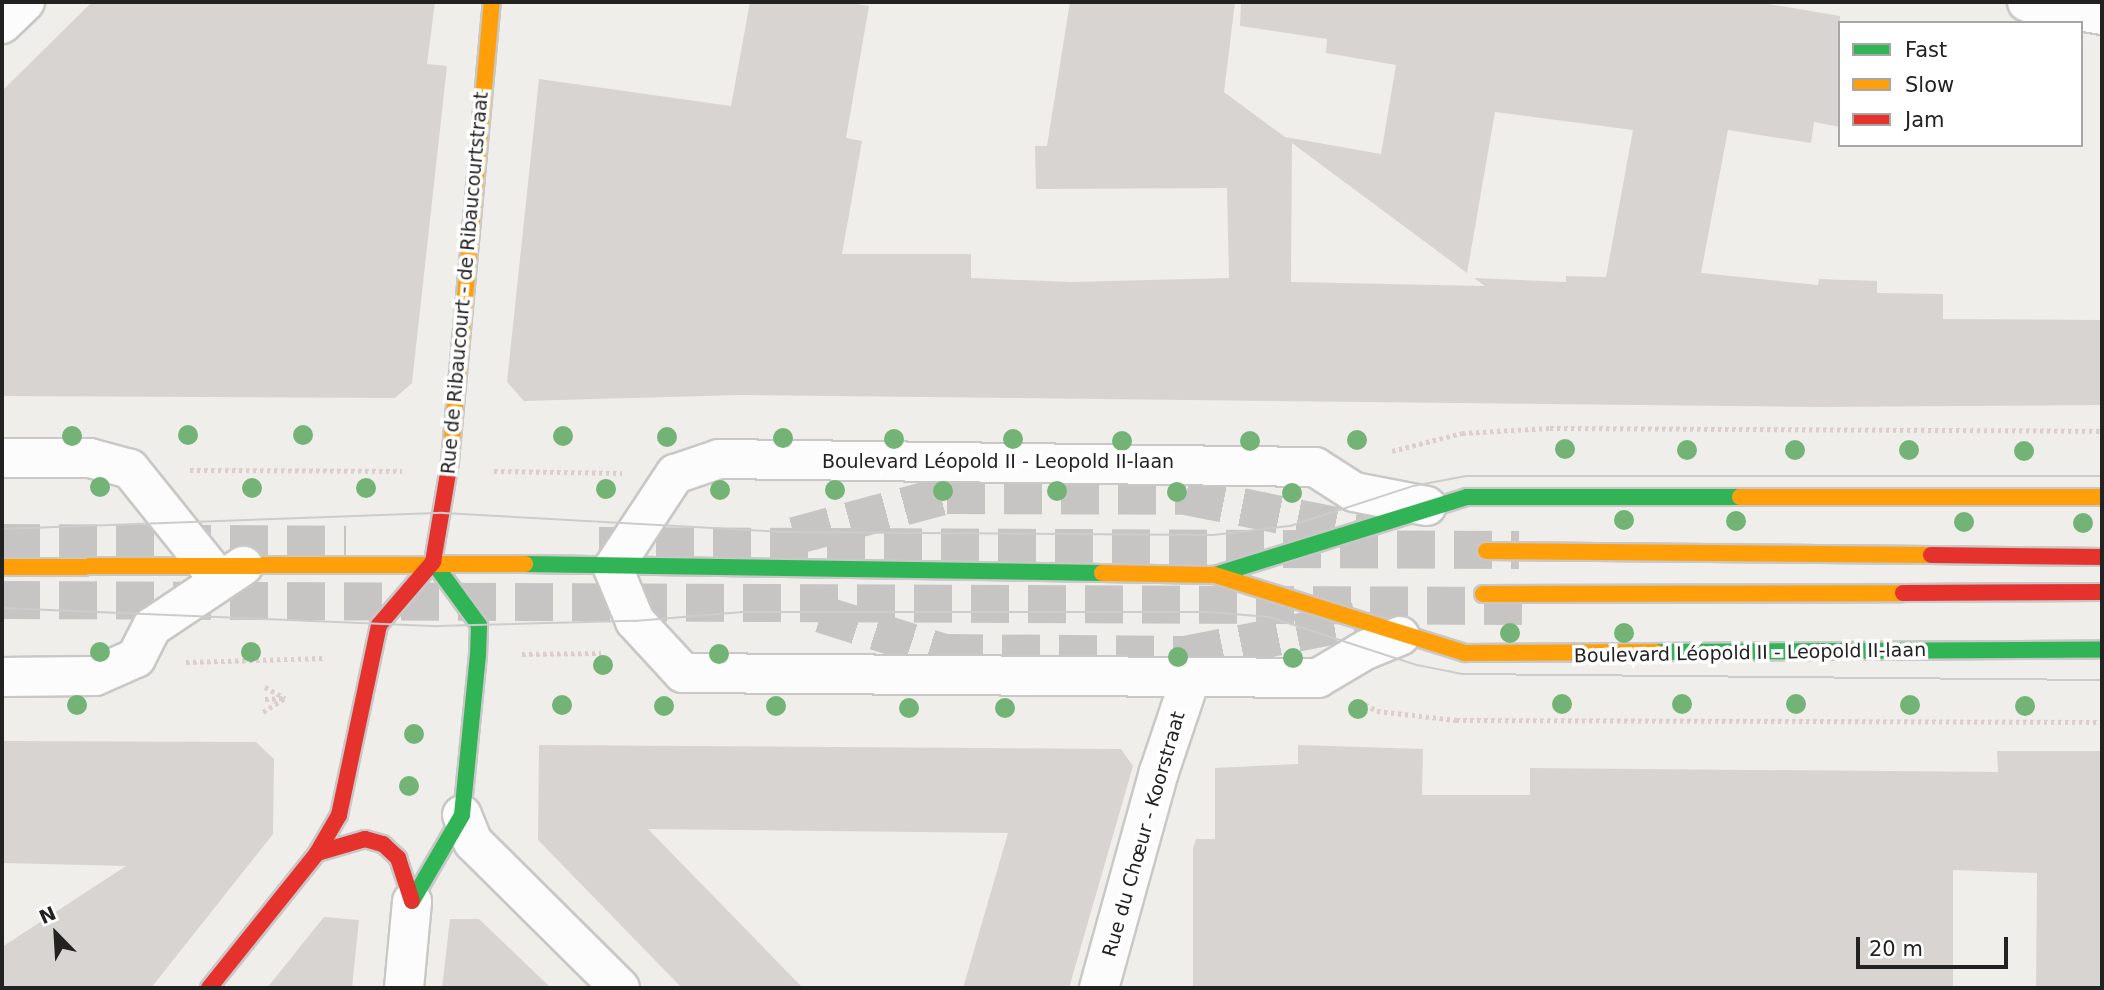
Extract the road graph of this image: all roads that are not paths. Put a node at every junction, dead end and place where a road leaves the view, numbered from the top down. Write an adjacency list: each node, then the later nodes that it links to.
1 (25, 2): 5 (street)
2 (492, 2): 11 (main road, Rue de Ribaucourt - de Ribaucourtstraat)
3 (2027, 2): 4 (street)
4 (2102, 15)
5 (2, 24)
6 (2, 458): 12 (street)
7 (2102, 497): 8 (main road, Boulevard Léopold II - Leopold II-laan)
8 (1427, 506): 14 (street, Boulevard Léopold II - Leopold II-laan); 15 (main road, Boulevard Léopold II - Leopold II-laan)
9 (1486, 551): 10 (main road)
10 (2102, 557)
11 (433, 562): 12 (main road, Boulevard Léopold II - Leopold II-laan); 14 (main road, Boulevard Léopold II - Leopold II-laan); 22 (main road); 23 (main road)
12 (225, 566): 13 (main road, Boulevard Léopold II - Leopold II-laan); 20 (street)
13 (2, 567)
14 (612, 568): 15 (main road, Boulevard Léopold II - Leopold II-laan); 21 (street)
15 (1216, 575): 18 (main road, Boulevard Léopold II - Leopold II-laan)
16 (2102, 592): 17 (main road)
17 (1483, 594)
18 (1400, 636): 19 (main road, Boulevard Léopold II - Leopold II-laan); 21 (street)
19 (2102, 650)
20 (2, 677)
21 (1191, 680): 28 (street, Rue du Chœur - Koorstraat)
22 (462, 815): 24 (main road); 27 (street)
23 (317, 853): 24 (main road); 25 (main road)
24 (412, 901): 26 (street)
25 (209, 988)
26 (404, 988)
27 (620, 988)
28 (1099, 988)

